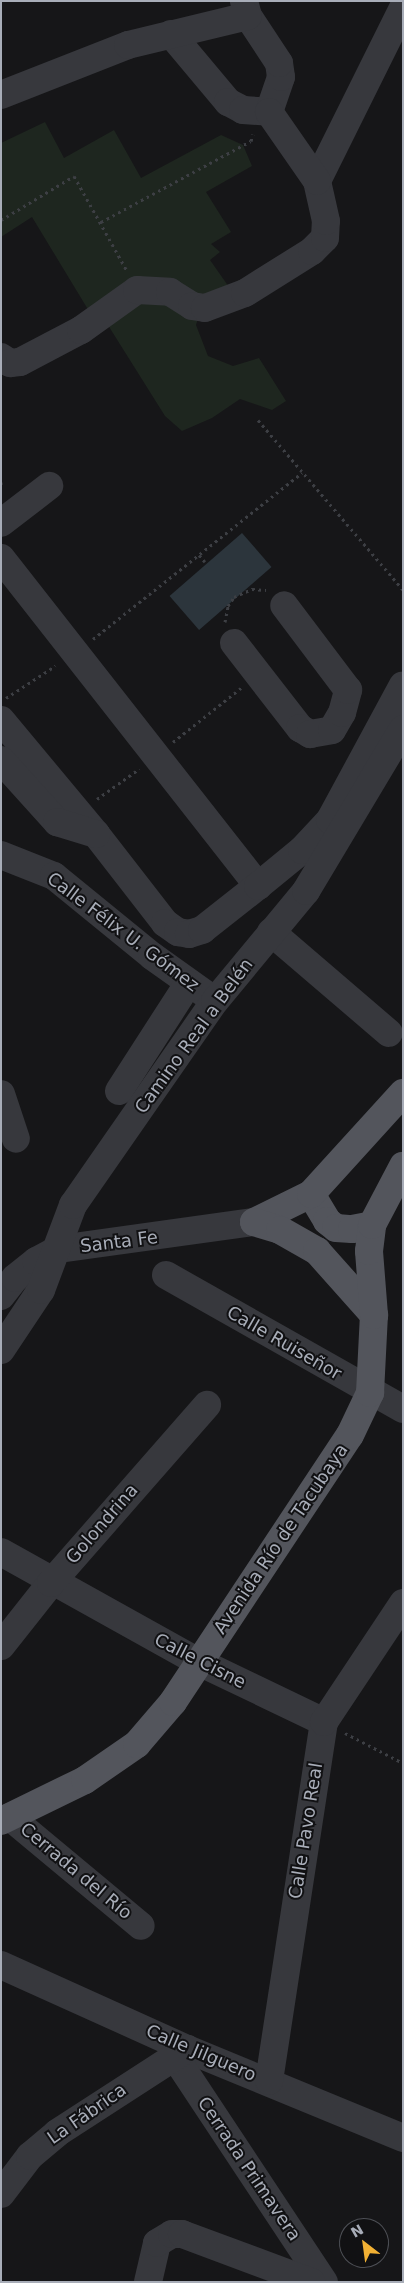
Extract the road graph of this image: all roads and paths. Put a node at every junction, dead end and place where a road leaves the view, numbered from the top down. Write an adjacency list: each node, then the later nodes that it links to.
1 (246, 8): 3 (street); 5 (street)
2 (403, 8): 6 (street)
3 (171, 34): 4 (street); 5 (street)
4 (1, 95)
5 (264, 113): 6 (street); 8 (path)
6 (317, 181): 9 (street)
7 (1, 220): 8 (path)
8 (102, 222): 9 (path)
9 (136, 290): 10 (street)
10 (1, 357)
11 (258, 420): 12 (path)
12 (302, 473): 15 (path); 18 (path)
13 (49, 486): 14 (street)
14 (1, 523)
15 (199, 555): 17 (path); 21 (path)
16 (1, 558): 21 (street)
17 (205, 562)
18 (403, 590)
19 (284, 605): 20 (path); 27 (street)
20 (234, 643): 22 (street)
21 (77, 652): 24 (path); 28 (street)
22 (257, 675): 27 (street); 28 (path)
23 (403, 686): 30 (street)
24 (1, 701)
25 (1, 720): 31 (street)
26 (403, 729): 30 (street, Camino Real a Belén)
27 (332, 730): 30 (street)
28 (156, 756): 31 (path); 34 (street)
29 (1, 760): 32 (street)
30 (373, 760): 34 (street); 35 (street, Camino Real a Belén)
31 (78, 812): 32 (street)
32 (96, 834): 34 (street)
33 (1, 855): 36 (street, Calle Félix U. Gómez)
34 (258, 886)
35 (271, 932): 37 (street, Camino Real a Belén); 38 (street)
36 (188, 984): 37 (street, Calle Félix U. Gómez); 39 (street)
37 (216, 1001): 47 (street, Camino Real a Belén)
38 (389, 1033)
39 (119, 1091)
40 (403, 1093): 44 (main road)
41 (1, 1094): 42 (street)
42 (16, 1139)
43 (403, 1166): 46 (main road, Avenida Río de Tacubaya)
44 (311, 1194): 45 (main road); 46 (main road)
45 (254, 1222): 47 (street, Santa Fe); 50 (main road)
46 (372, 1225): 50 (main road, Avenida Río de Tacubaya)
47 (59, 1249): 49 (street, Santa Fe); 51 (street, Camino Real a Belén)
48 (166, 1274): 52 (street, Calle Ruiseñor)
49 (1, 1296)
50 (374, 1315): 52 (main road, Avenida Río de Tacubaya)
51 (1, 1350)
52 (370, 1392): 54 (street, Calle Ruiseñor); 59 (main road, Avenida Río de Tacubaya)
53 (207, 1405): 56 (street, Golondrina)
54 (403, 1409)
55 (1, 1552): 56 (street, Calle Cisne)
56 (51, 1583): 58 (street, Golondrina); 59 (street, Calle Cisne)
57 (403, 1603): 60 (street, Calle Pavo Real)
58 (1, 1646)
59 (199, 1662): 60 (street, Calle Cisne); 62 (main road, Avenida Río de Tacubaya)
60 (324, 1722): 61 (path); 66 (street, Calle Pavo Real)
61 (403, 1763)
62 (6, 1819): 63 (street, Cerrada del Río)
63 (141, 1926)
64 (1, 1965): 65 (street, Calle Jilguero)
65 (181, 2053): 66 (street, Calle Jilguero); 68 (street, La Fábrica); 71 (street, Cerrada Primavera)
66 (269, 2081): 67 (street, Calle Jilguero)
67 (403, 2138)
68 (1, 2194)
69 (148, 2282): 70 (street)
70 (311, 2282)
71 (324, 2282)

